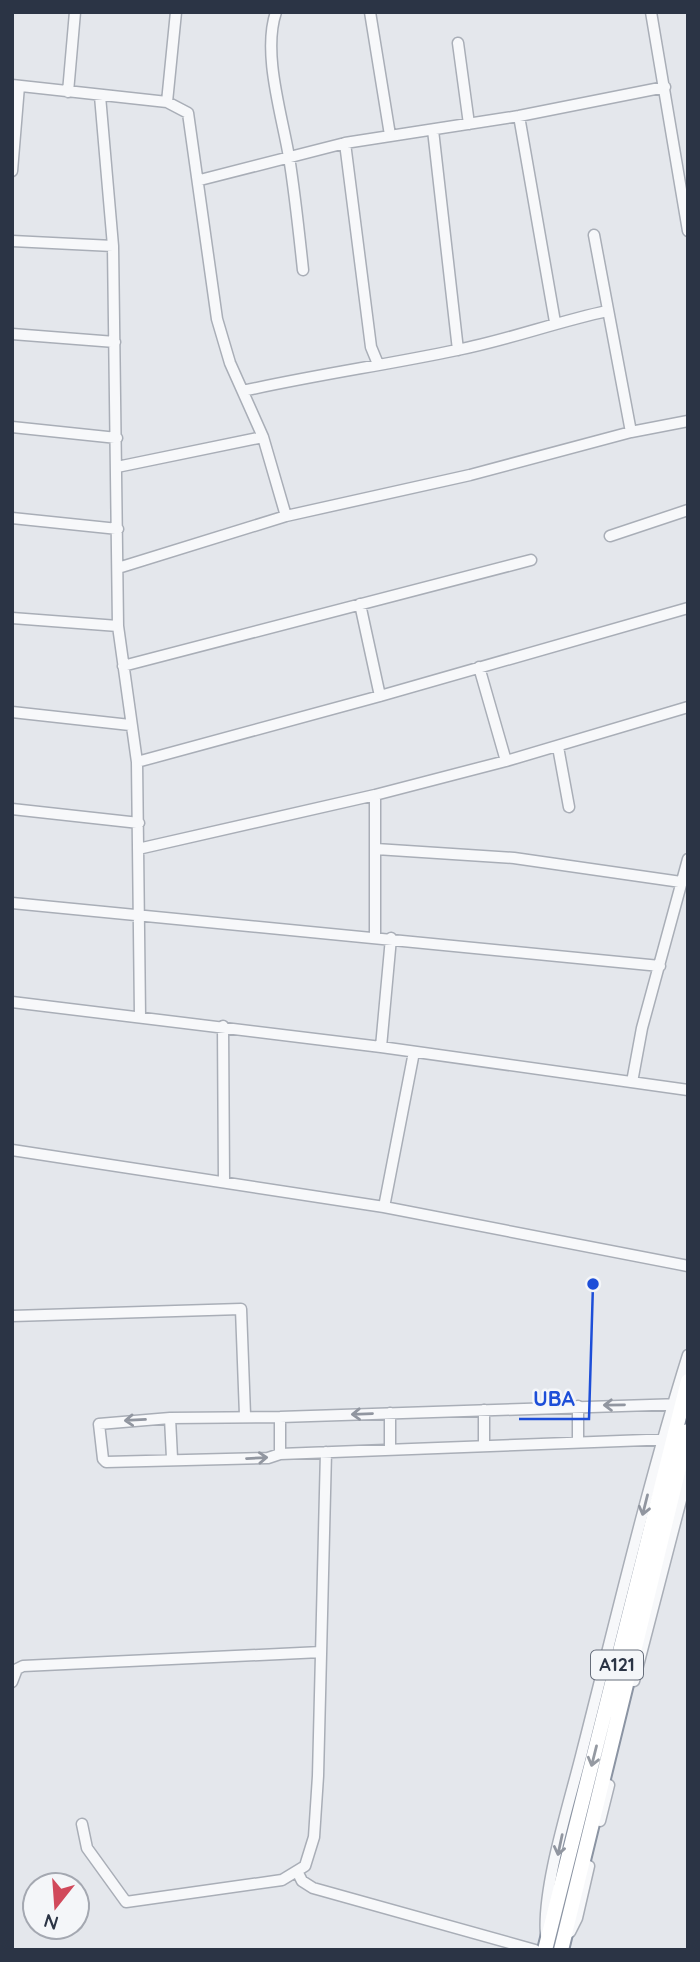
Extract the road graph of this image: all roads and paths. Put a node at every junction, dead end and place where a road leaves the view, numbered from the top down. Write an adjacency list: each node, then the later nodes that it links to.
1 (75, 12): 9 (street)
2 (176, 12): 11 (street)
3 (275, 12): 17 (street)
4 (370, 12): 15 (street)
5 (651, 12): 8 (street)
6 (458, 43): 13 (street)
7 (16, 86): 9 (street); 18 (street)
8 (665, 87): 12 (street); 20 (street)
9 (68, 92): 10 (street)
10 (100, 96): 11 (street); 23 (street)
11 (167, 102): 19 (street)
12 (519, 116): 13 (street); 26 (street)
13 (469, 124): 14 (street)
14 (433, 130): 15 (street); 29 (street)
15 (390, 135): 16 (street)
16 (345, 143): 17 (street); 30 (street)
17 (289, 158): 19 (street); 24 (street)
18 (12, 171)
19 (200, 180): 31 (street)
20 (688, 231)
21 (594, 235): 25 (street)
22 (12, 241): 23 (street)
23 (113, 246): 28 (street)
24 (303, 270)
25 (607, 311): 26 (street); 34 (street)
26 (555, 322): 29 (street)
27 (12, 334): 28 (street)
28 (115, 342): 36 (street)
29 (458, 350): 30 (street)
30 (378, 363): 31 (street)
31 (243, 391): 35 (street)
32 (688, 421): 34 (street)
33 (12, 426): 36 (street)
34 (631, 432): 39 (street)
35 (263, 437): 37 (street); 39 (street)
36 (117, 438): 37 (street)
37 (117, 467): 41 (street)
38 (688, 510): 42 (street)
39 (286, 516): 44 (street)
40 (12, 518): 41 (street)
41 (118, 529): 44 (street)
42 (610, 536)
43 (531, 560): 45 (street)
44 (117, 568): 48 (street)
45 (360, 604): 49 (street); 51 (street)
46 (688, 608): 50 (street)
47 (12, 618): 48 (street)
48 (118, 626): 49 (street)
49 (123, 666): 54 (street)
50 (479, 667): 51 (street); 57 (street)
51 (380, 696): 56 (street)
52 (688, 707): 55 (street)
53 (12, 712): 54 (street)
54 (130, 725): 56 (street)
55 (558, 747): 57 (street); 59 (street)
56 (137, 761): 61 (street)
57 (506, 761): 58 (street)
58 (375, 795): 62 (street); 63 (street)
59 (569, 807)
60 (12, 809): 61 (street)
61 (139, 823): 62 (street)
62 (138, 849): 67 (street)
63 (376, 849): 65 (street); 68 (street)
64 (688, 859): 65 (street)
65 (681, 883): 70 (street)
66 (12, 903): 67 (street)
67 (137, 917): 68 (street); 72 (street)
68 (375, 937): 69 (street)
69 (391, 938): 70 (street); 74 (street)
70 (660, 966): 76 (street)
71 (12, 1002): 72 (street)
72 (140, 1016): 73 (street)
73 (223, 1026): 74 (street); 79 (street)
74 (381, 1047): 75 (street)
75 (414, 1052): 76 (street); 80 (street)
76 (632, 1082): 77 (street)
77 (688, 1090)
78 (12, 1150): 79 (street)
79 (224, 1182): 80 (street)
80 (384, 1207): 81 (street)
81 (688, 1266)
82 (12, 1316): 89 (street)
83 (688, 1355): 85 (street)
84 (688, 1381): 85 (highway, A121)
85 (677, 1404): 86 (street, one-way to 86); 93 (highway, A121)
86 (578, 1406): 87 (street); 94 (street)
87 (484, 1410): 88 (street); 95 (street)
88 (390, 1413): 90 (street, one-way to 90); 96 (street)
89 (245, 1415): 90 (street); 91 (street)
90 (280, 1417): 98 (street)
91 (170, 1418): 99 (street); 99 (street, one-way to 99)
92 (688, 1431): 101 (highway, A121)
93 (668, 1439): 94 (street); 106 (highway, A121, one-way to 106)
94 (578, 1443): 95 (street)
95 (484, 1446): 96 (street)
96 (390, 1450): 97 (street)
97 (326, 1452): 98 (street); 102 (street)
98 (280, 1454): 99 (street, one-way to 98)
99 (172, 1458)
100 (688, 1473): 101 (street)
101 (679, 1502): 107 (highway, A121)
102 (321, 1652): 103 (street); 105 (street)
103 (12, 1682)
104 (82, 1824): 105 (street)
105 (298, 1873): 106 (street)
106 (542, 1947)
107 (561, 1949)

